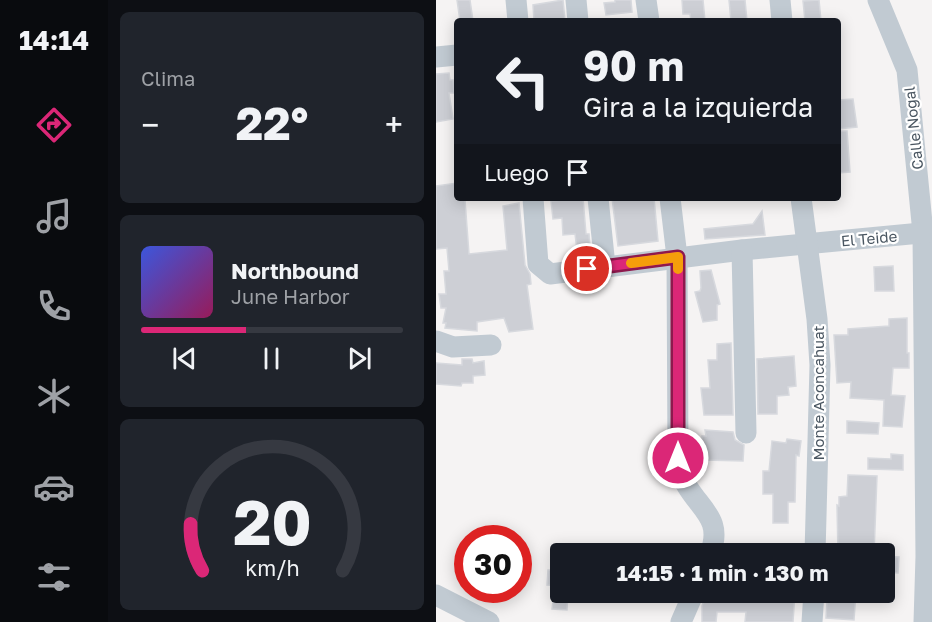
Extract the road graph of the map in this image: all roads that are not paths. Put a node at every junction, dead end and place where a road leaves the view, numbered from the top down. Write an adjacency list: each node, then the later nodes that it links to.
1 (516, 0): 6 (street)
2 (576, 0): 7 (street)
3 (646, 0): 8 (street)
4 (780, 0): 9 (street)
5 (878, 0): 16 (street, Calle Nogal)
6 (518, 18)
7 (578, 18)
8 (649, 18)
9 (782, 18)
10 (454, 55): 11 (street)
11 (436, 57)
12 (533, 201): 20 (street, El Teide)
13 (598, 201): 20 (street)
14 (670, 201): 19 (street)
15 (801, 201): 17 (street, Monte Aconcahuat)
16 (927, 232): 17 (street, El Teide); 32 (street, Calle Nogal)
17 (806, 244): 18 (street, El Teide); 25 (street, Monte Aconcahuat)
18 (742, 250): 19 (street, El Teide); 23 (street)
19 (678, 257): 20 (street, El Teide); 24 (street)
20 (606, 266)
21 (436, 341): 22 (street)
22 (491, 345)
23 (746, 433)
24 (714, 543)
25 (815, 543)
26 (436, 595): 29 (street)
27 (689, 603): 30 (street)
28 (813, 603): 31 (street)
29 (488, 622)
30 (681, 622)
31 (812, 622)
32 (924, 622)

